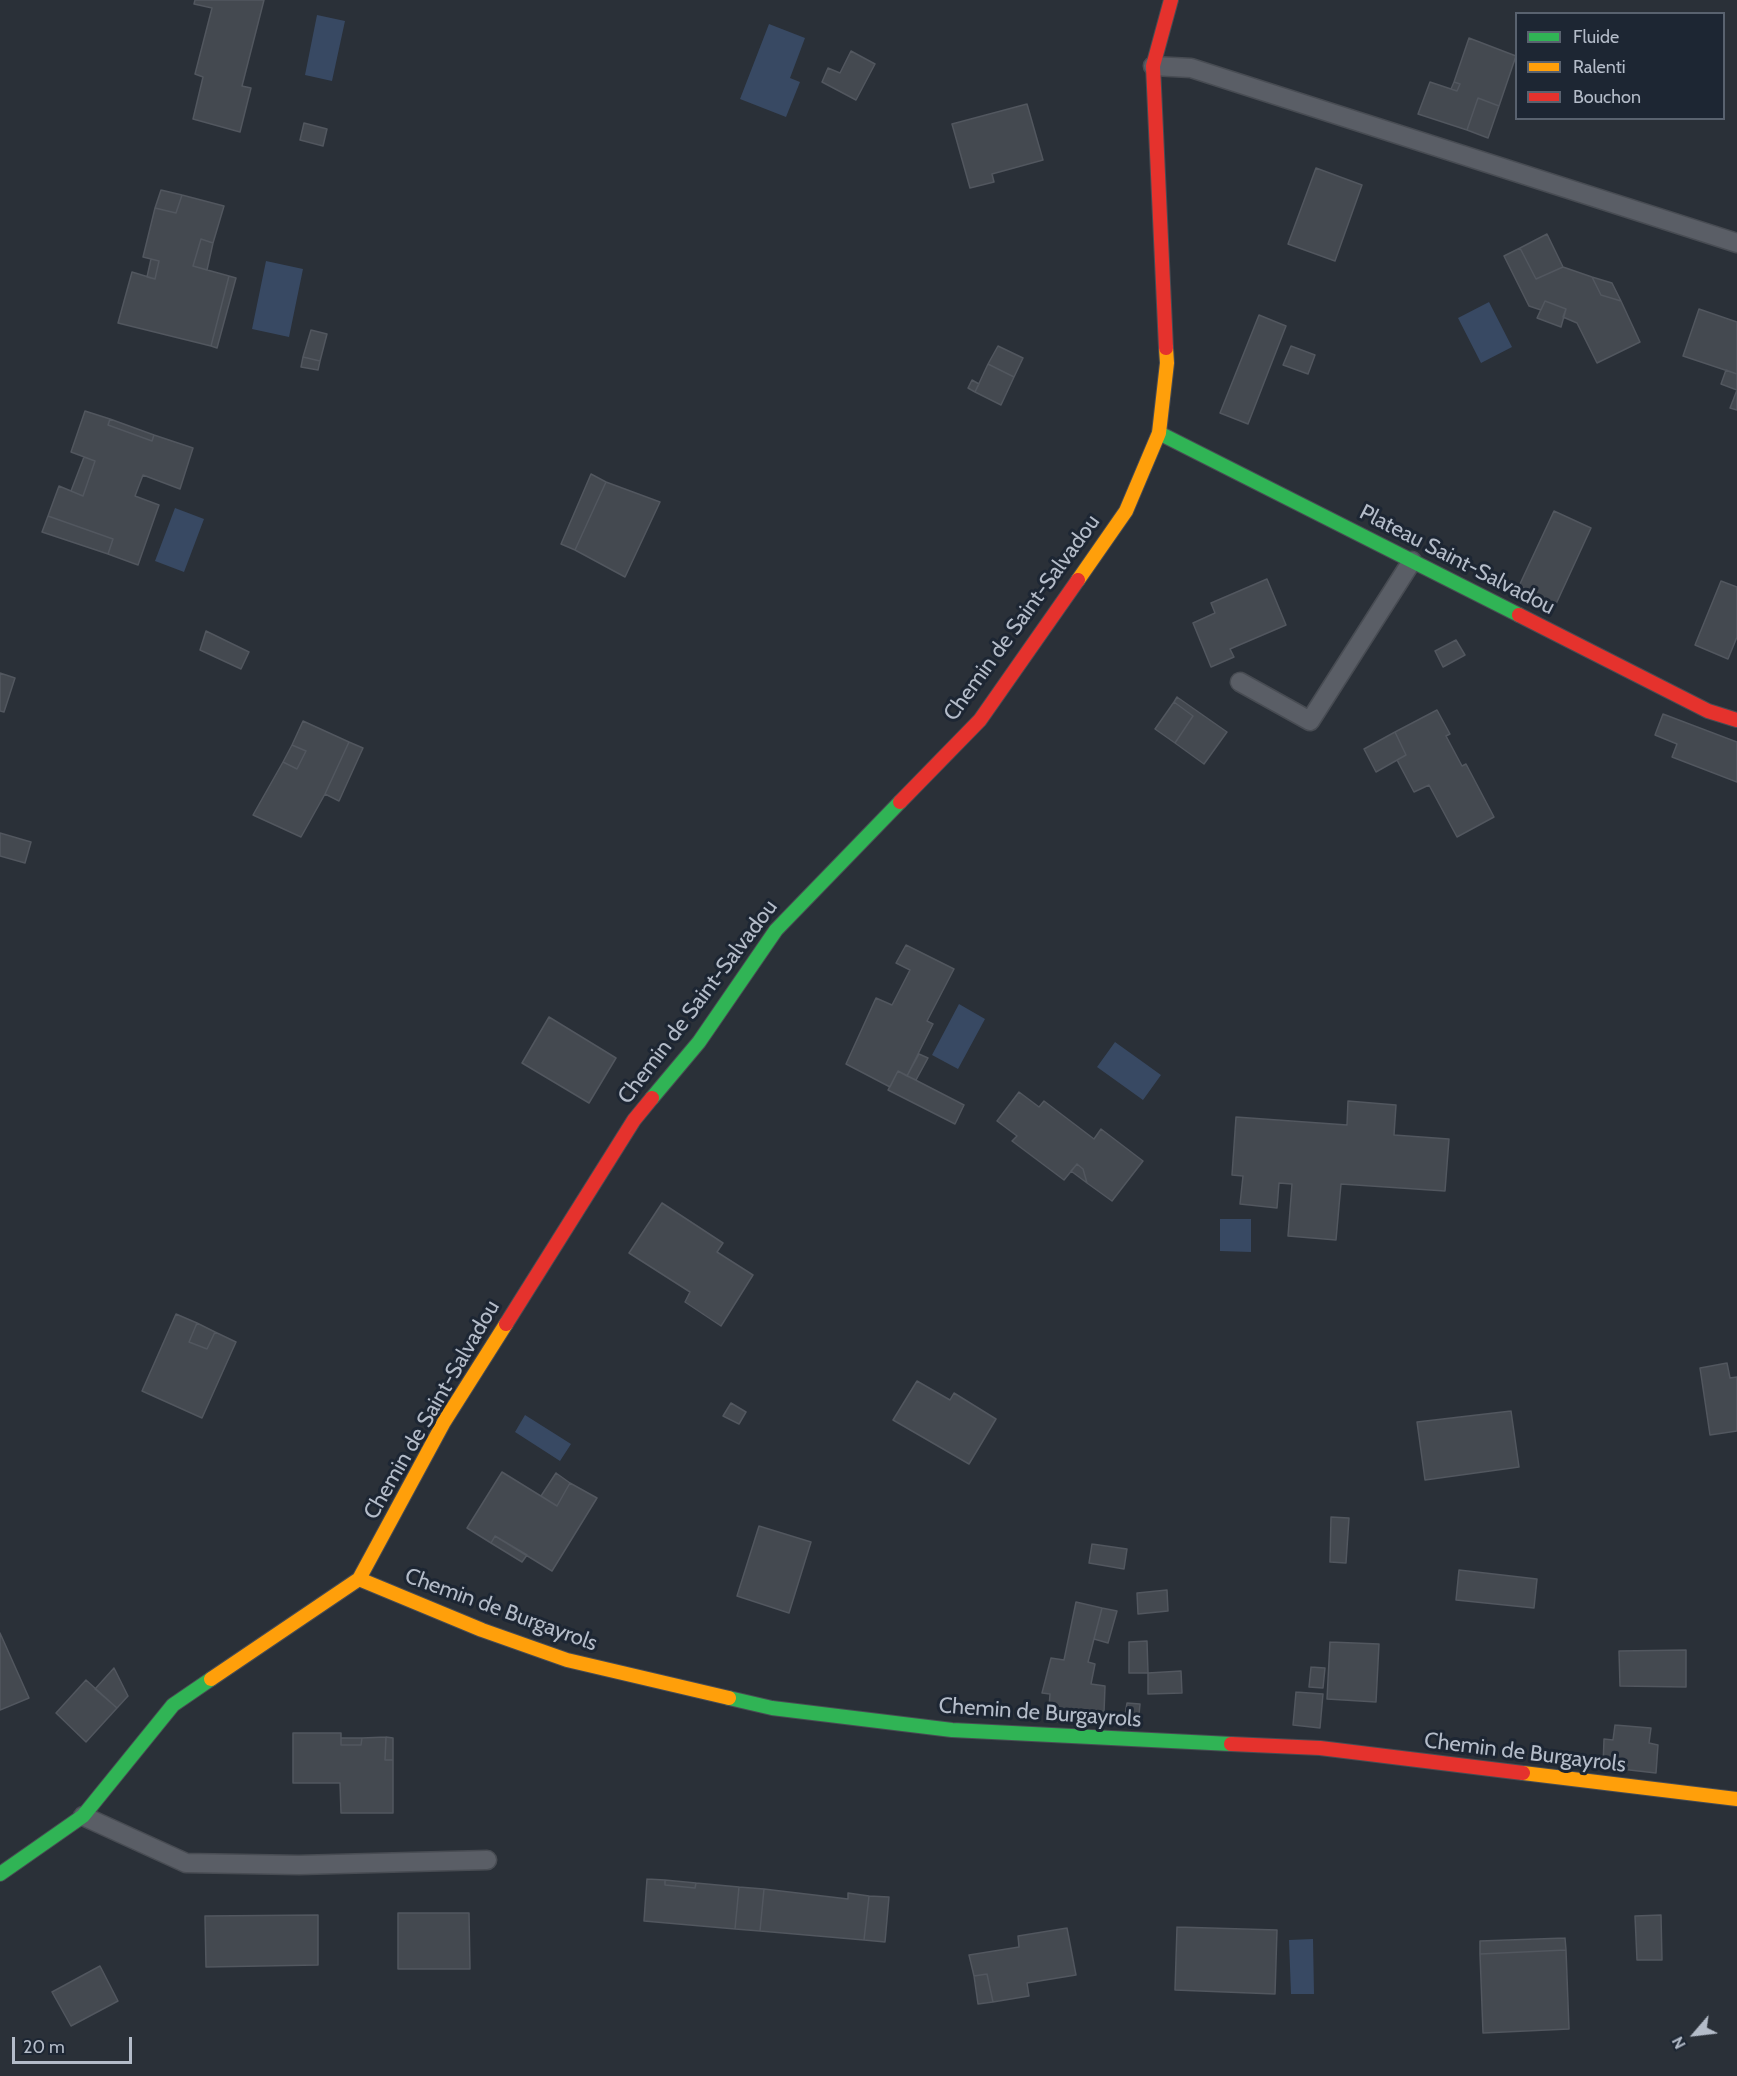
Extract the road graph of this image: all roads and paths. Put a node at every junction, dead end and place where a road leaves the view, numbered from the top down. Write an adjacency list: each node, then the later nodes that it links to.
1 (1171, 0): 2 (street, Chemin de Saint-Salvadou)
2 (1153, 66): 3 (lane); 4 (street, Chemin de Saint-Salvadou)
3 (1737, 243)
4 (1159, 434): 5 (street, Plateau Saint-Salvadou); 8 (street, Chemin de Saint-Salvadou)
5 (1412, 561): 6 (lane); 7 (street, Plateau Saint-Salvadou)
6 (1240, 682)
7 (1737, 720)
8 (359, 1579): 9 (street, Chemin de Burgayrols); 10 (street, Chemin de Saint-Salvadou)
9 (1737, 1799)
10 (83, 1816): 11 (lane); 12 (street, Chemin de Saint-Salvadou)
11 (487, 1860)
12 (0, 1874)

